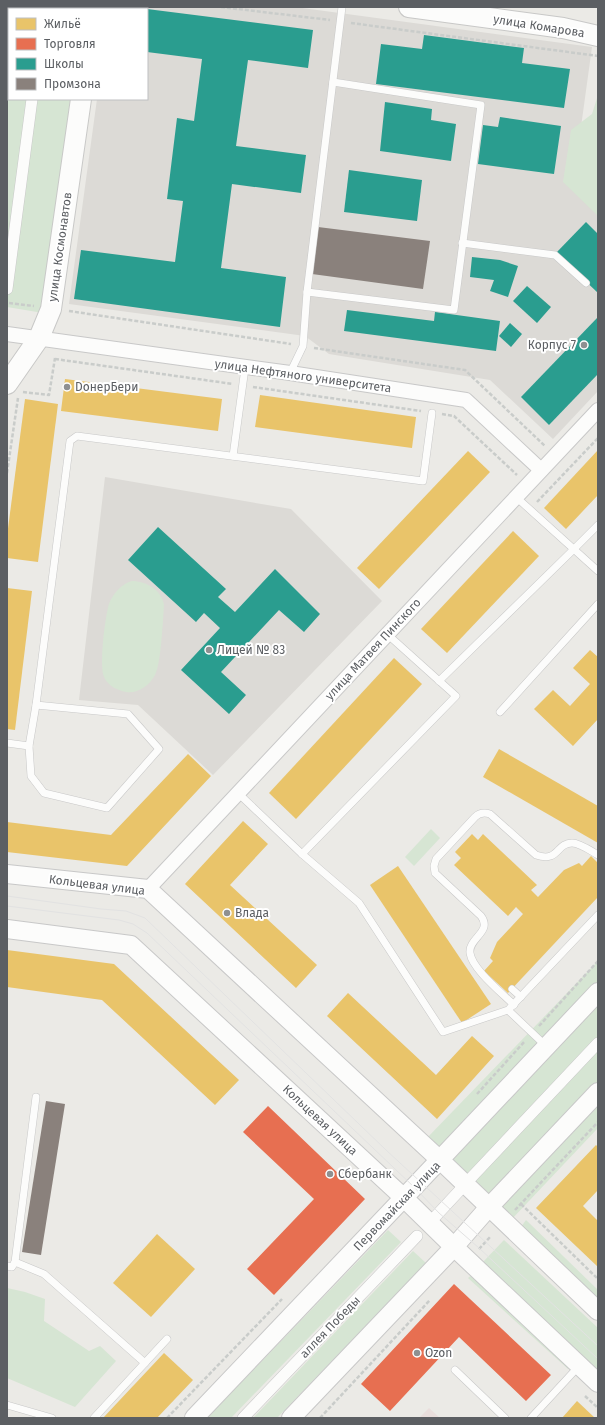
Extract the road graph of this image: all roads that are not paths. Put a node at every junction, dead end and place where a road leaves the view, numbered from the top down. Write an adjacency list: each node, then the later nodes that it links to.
1 (342, 7): 4 (lane)
2 (409, 7): 3 (main road, улица Комарова)
3 (598, 36)
4 (333, 82): 7 (lane); 10 (lane)
5 (32, 100): 9 (street)
6 (81, 100): 12 (main road, улица Космонавтов)
7 (462, 243): 8 (lane); 10 (lane)
8 (586, 283)
9 (7, 289)
10 (307, 292): 14 (lane)
11 (7, 334): 12 (street, улица Нефтяного университета)
12 (39, 338): 13 (street, улица Нефтяного университета); 15 (main road, улица Космонавтов)
13 (245, 368): 14 (street, улица Нефтяного университета); 18 (lane)
14 (290, 373): 19 (street, улица Нефтяного университета)
15 (7, 384)
16 (598, 410): 19 (street, улица Матвея Пинского)
17 (432, 412): 18 (lane)
18 (233, 456): 27 (lane)
19 (541, 470): 20 (street, улица Матвея Пинского)
20 (516, 497): 22 (lane); 25 (street, улица Матвея Пинского)
21 (598, 525): 22 (lane)
22 (574, 549): 23 (lane); 26 (lane)
23 (598, 570)
24 (598, 604): 28 (lane)
25 (387, 634): 26 (lane); 31 (street, улица Матвея Пинского)
26 (439, 681): 32 (lane)
27 (36, 705): 30 (lane); 30 (lane)
28 (500, 712)
29 (7, 743): 30 (lane)
30 (29, 746)
31 (238, 793): 32 (lane); 35 (street, улица Матвея Пинского)
32 (302, 854): 41 (lane)
33 (598, 855): 41 (lane)
34 (7, 874): 35 (street, Кольцевая улица)
35 (148, 889): 46 (street, Кольцевая улица)
36 (598, 915): 40 (lane)
37 (7, 929): 49 (street, Кольцевая улица)
38 (512, 988): 40 (lane)
39 (598, 992): 43 (street, Первомайская улица)
40 (521, 997): 41 (lane)
41 (511, 1007): 43 (lane)
42 (598, 1043): 47 (street)
43 (547, 1047): 46 (street, Первомайская улица)
44 (598, 1092): 50 (street)
45 (36, 1097): 54 (lane)
46 (440, 1160): 49 (street, Первомайская улица); 50 (street, Кольцевая улица)
47 (469, 1180)
48 (460, 1190): 51 (street)
49 (404, 1198): 53 (street, Кольцевая улица); 65 (street, Первомайская улица)
50 (489, 1207): 53 (street); 56 (street, Кольцевая улица)
51 (434, 1218)
52 (418, 1236): 66 (street, аллея Победы)
53 (454, 1247): 59 (street, Кольцевая улица); 67 (street)
54 (15, 1262): 55 (lane); 58 (lane)
55 (7, 1266)
56 (598, 1311)
57 (167, 1339): 58 (lane)
58 (146, 1363): 64 (lane)
59 (579, 1366): 61 (street, Кольцевая улица); 69 (lane)
60 (455, 1370): 68 (lane)
61 (598, 1383)
62 (7, 1404): 63 (lane)
63 (52, 1418)
64 (94, 1418)
65 (194, 1418)
66 (243, 1418)
67 (291, 1418)
68 (505, 1418)
69 (531, 1418)

